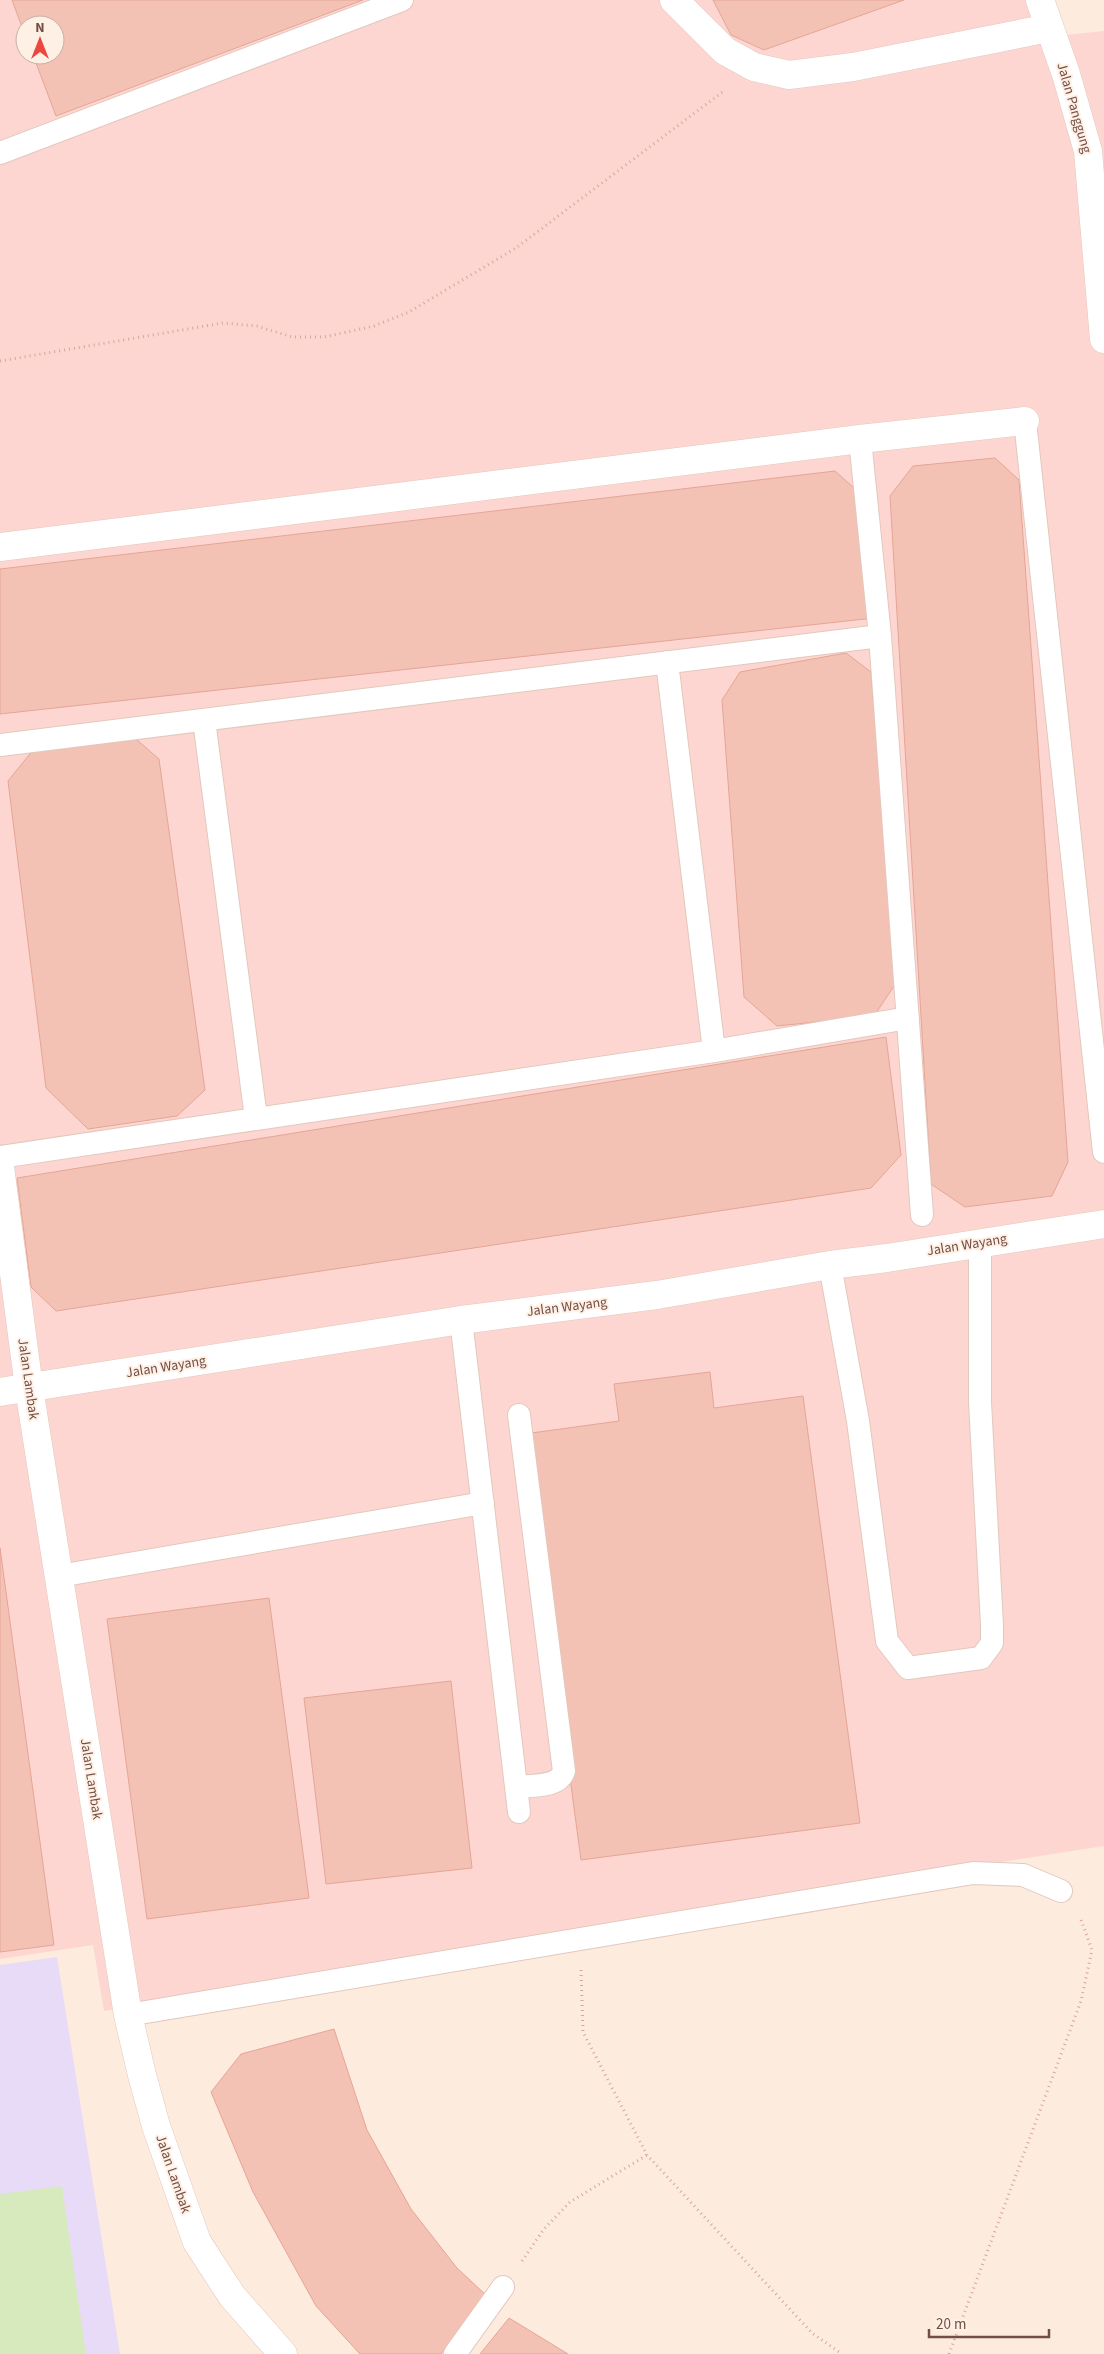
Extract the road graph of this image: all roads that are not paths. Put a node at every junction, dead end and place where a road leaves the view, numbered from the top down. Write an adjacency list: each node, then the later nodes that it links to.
1 (402, 0): 5 (lane)
2 (674, 0): 4 (street)
3 (1040, 0): 4 (street, Jalan Panggung)
4 (1049, 28): 6 (street, Jalan Panggung)
5 (0, 153)
6 (1104, 339)
7 (1025, 421): 8 (street); 17 (lane)
8 (860, 439): 9 (street); 10 (lane)
9 (0, 547)
10 (880, 636): 11 (lane); 14 (lane)
11 (667, 662): 12 (lane); 15 (lane)
12 (204, 720): 13 (lane); 16 (lane)
13 (0, 745)
14 (908, 1018): 15 (lane); 20 (lane)
15 (714, 1051): 16 (lane)
16 (256, 1118): 18 (lane)
17 (1104, 1152)
18 (0, 1157)
19 (0, 1167): 25 (street, Jalan Lambak)
20 (922, 1215)
21 (1104, 1224): 22 (street, Jalan Wayang)
22 (980, 1242): 23 (street, Jalan Wayang); 23 (lane)
23 (830, 1265): 24 (street, Jalan Wayang)
24 (461, 1320): 25 (street, Jalan Wayang); 28 (lane)
25 (29, 1388): 26 (street, Jalan Wayang); 29 (street, Jalan Lambak)
26 (0, 1392)
27 (519, 1415): 30 (lane)
28 (483, 1503): 29 (lane); 30 (lane)
29 (59, 1576): 33 (street, Jalan Lambak)
30 (516, 1787): 31 (lane)
31 (519, 1812)
32 (1061, 1891): 33 (lane)
33 (128, 2015): 35 (street, Jalan Lambak)
34 (503, 2287): 36 (lane)
35 (283, 2354)
36 (455, 2354)

